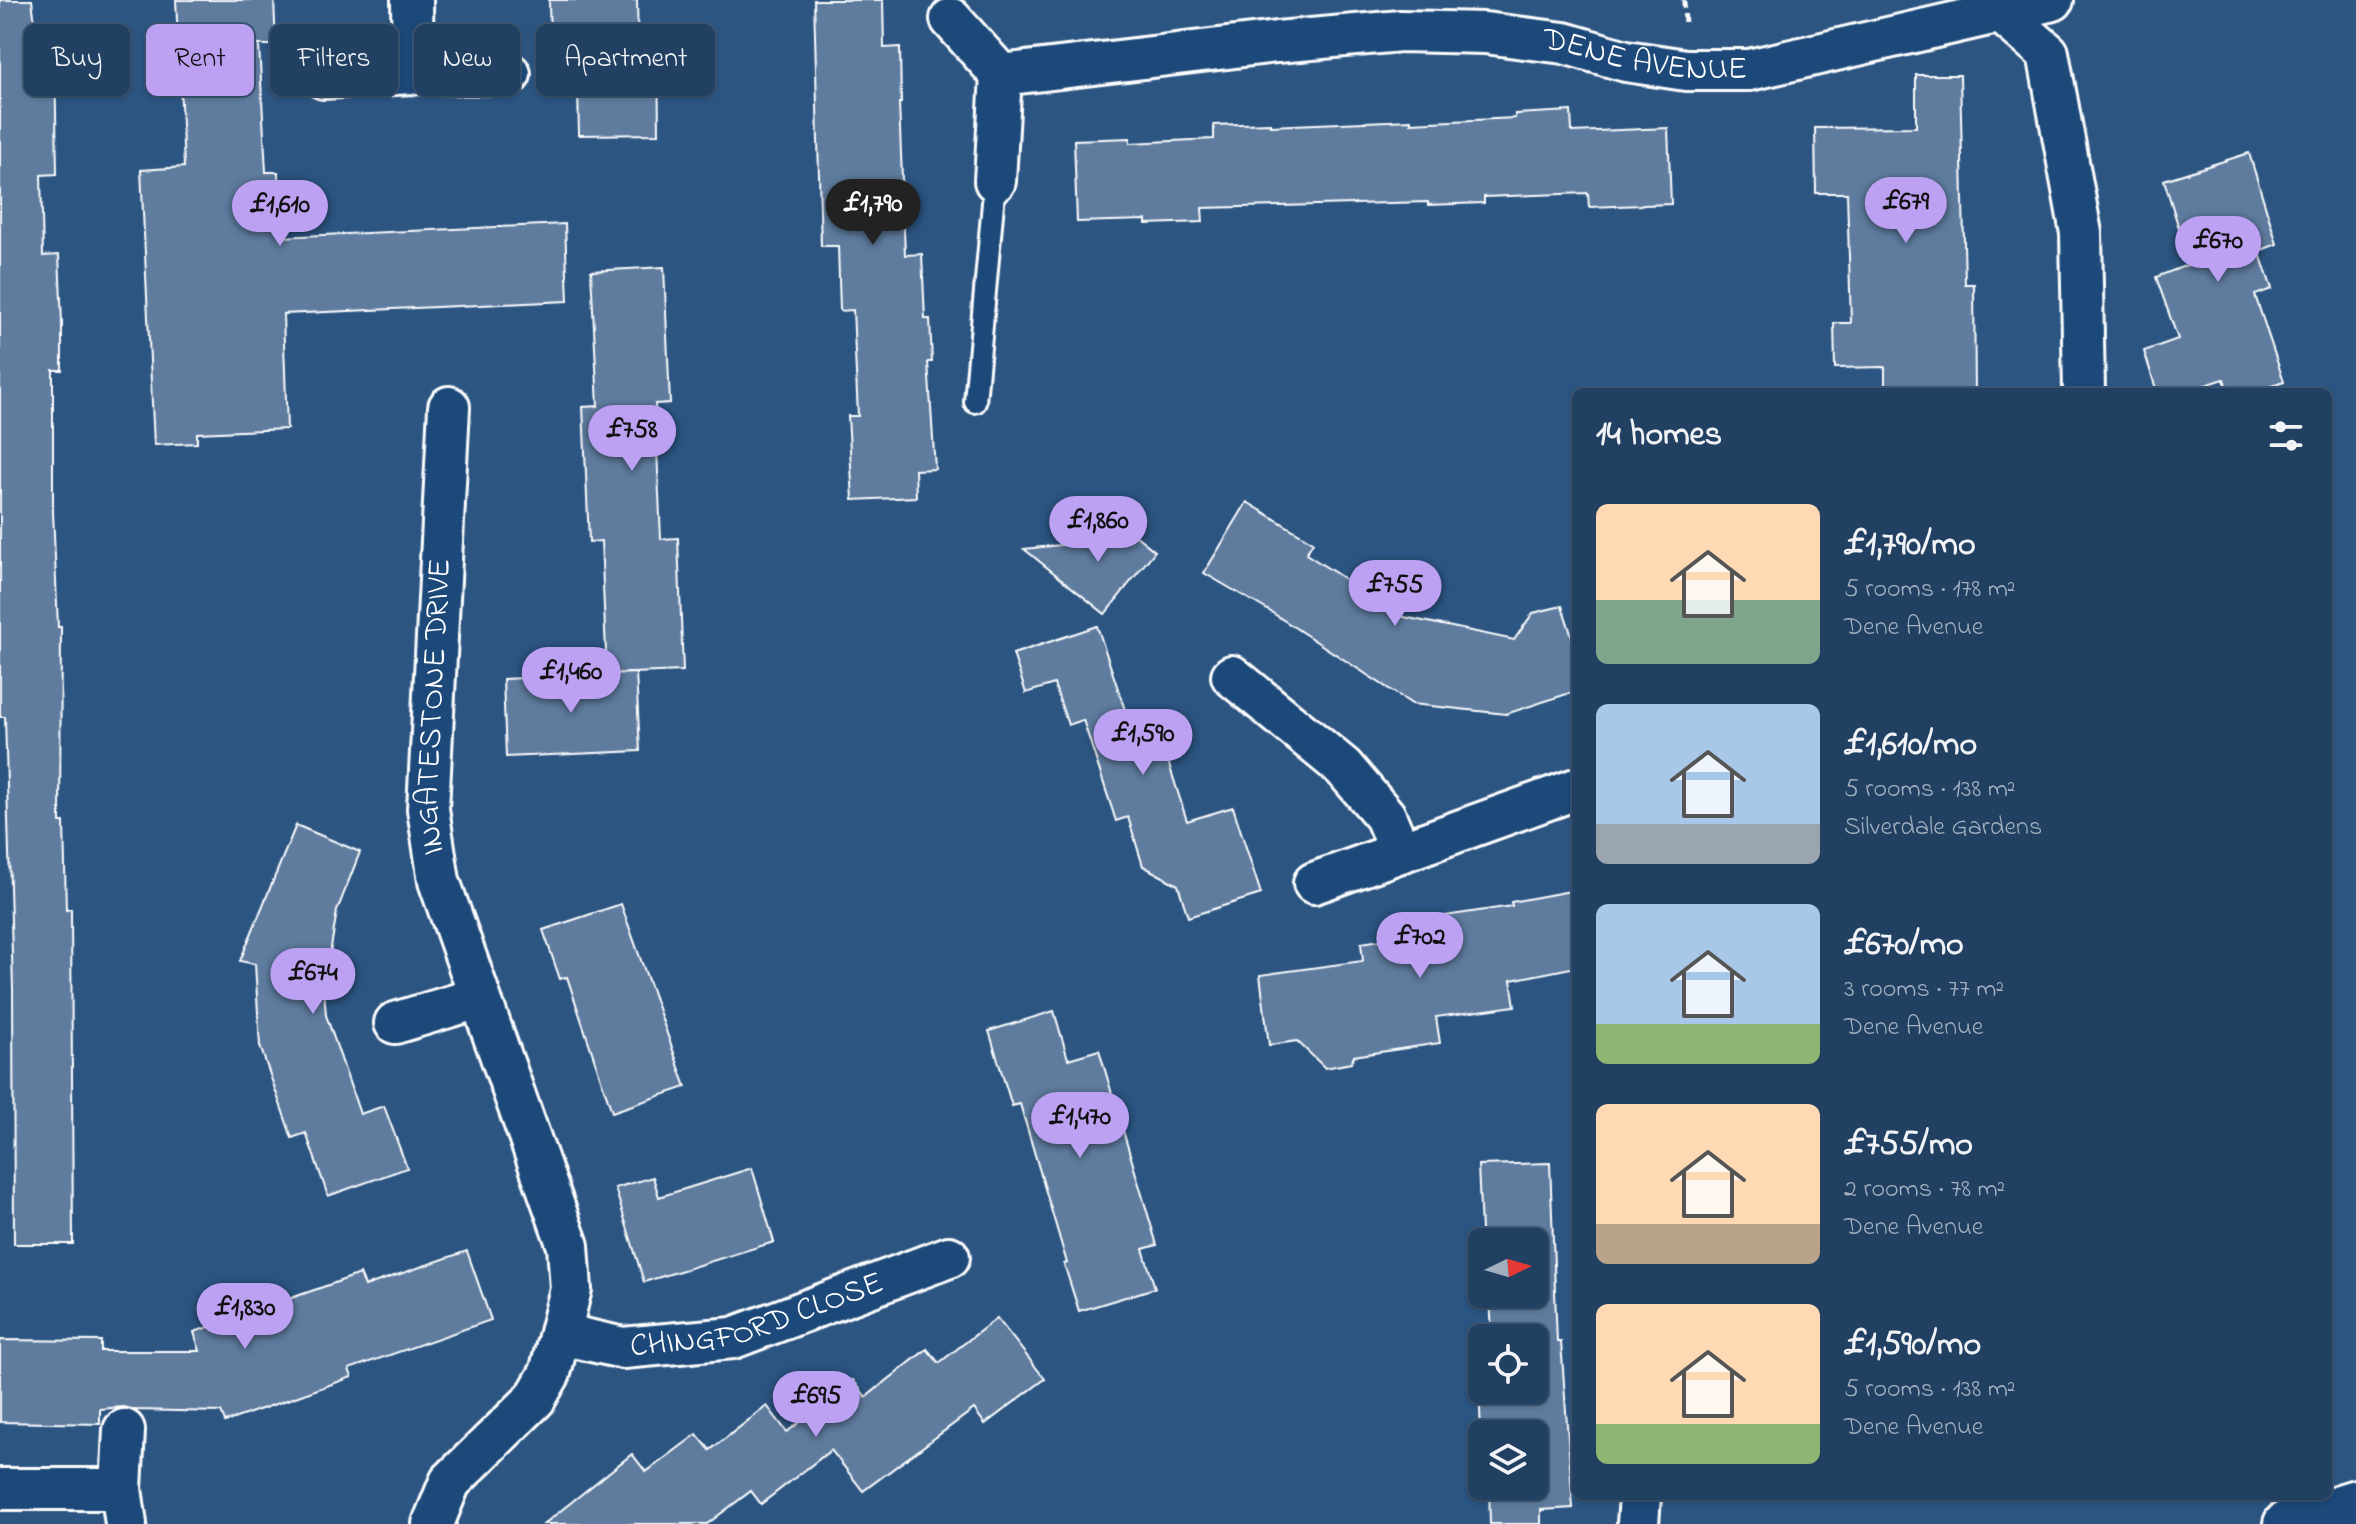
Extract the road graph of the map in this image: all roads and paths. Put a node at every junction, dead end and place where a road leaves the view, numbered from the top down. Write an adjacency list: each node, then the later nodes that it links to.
1 (412, 0): 5 (street)
2 (2053, 0): 3 (street, DENE AVENUE)
3 (2000, 12): 7 (street, DENE AVENUE); 9 (street)
4 (951, 19): 7 (street)
5 (413, 73): 6 (street)
6 (398, 74)
7 (1001, 75): 8 (street)
8 (995, 181): 10 (lane)
9 (2084, 388)
10 (975, 402)
11 (449, 407): 16 (street, INGATESTONE DRIVE)
12 (1232, 676): 14 (street)
13 (1572, 790): 14 (street)
14 (1400, 851): 15 (street)
15 (1314, 883)
16 (478, 998): 17 (street); 19 (street, INGATESTONE DRIVE)
17 (395, 1023)
18 (949, 1257): 19 (street, CHINGFORD CLOSE)
19 (561, 1334): 26 (street, INGATESTONE DRIVE)
20 (124, 1430): 24 (street)
21 (0, 1489): 24 (street)
22 (1640, 1500): 27 (street)
23 (2356, 1502): 25 (street)
24 (124, 1506)
25 (2290, 1514)
26 (433, 1524)
27 (1638, 1524)

